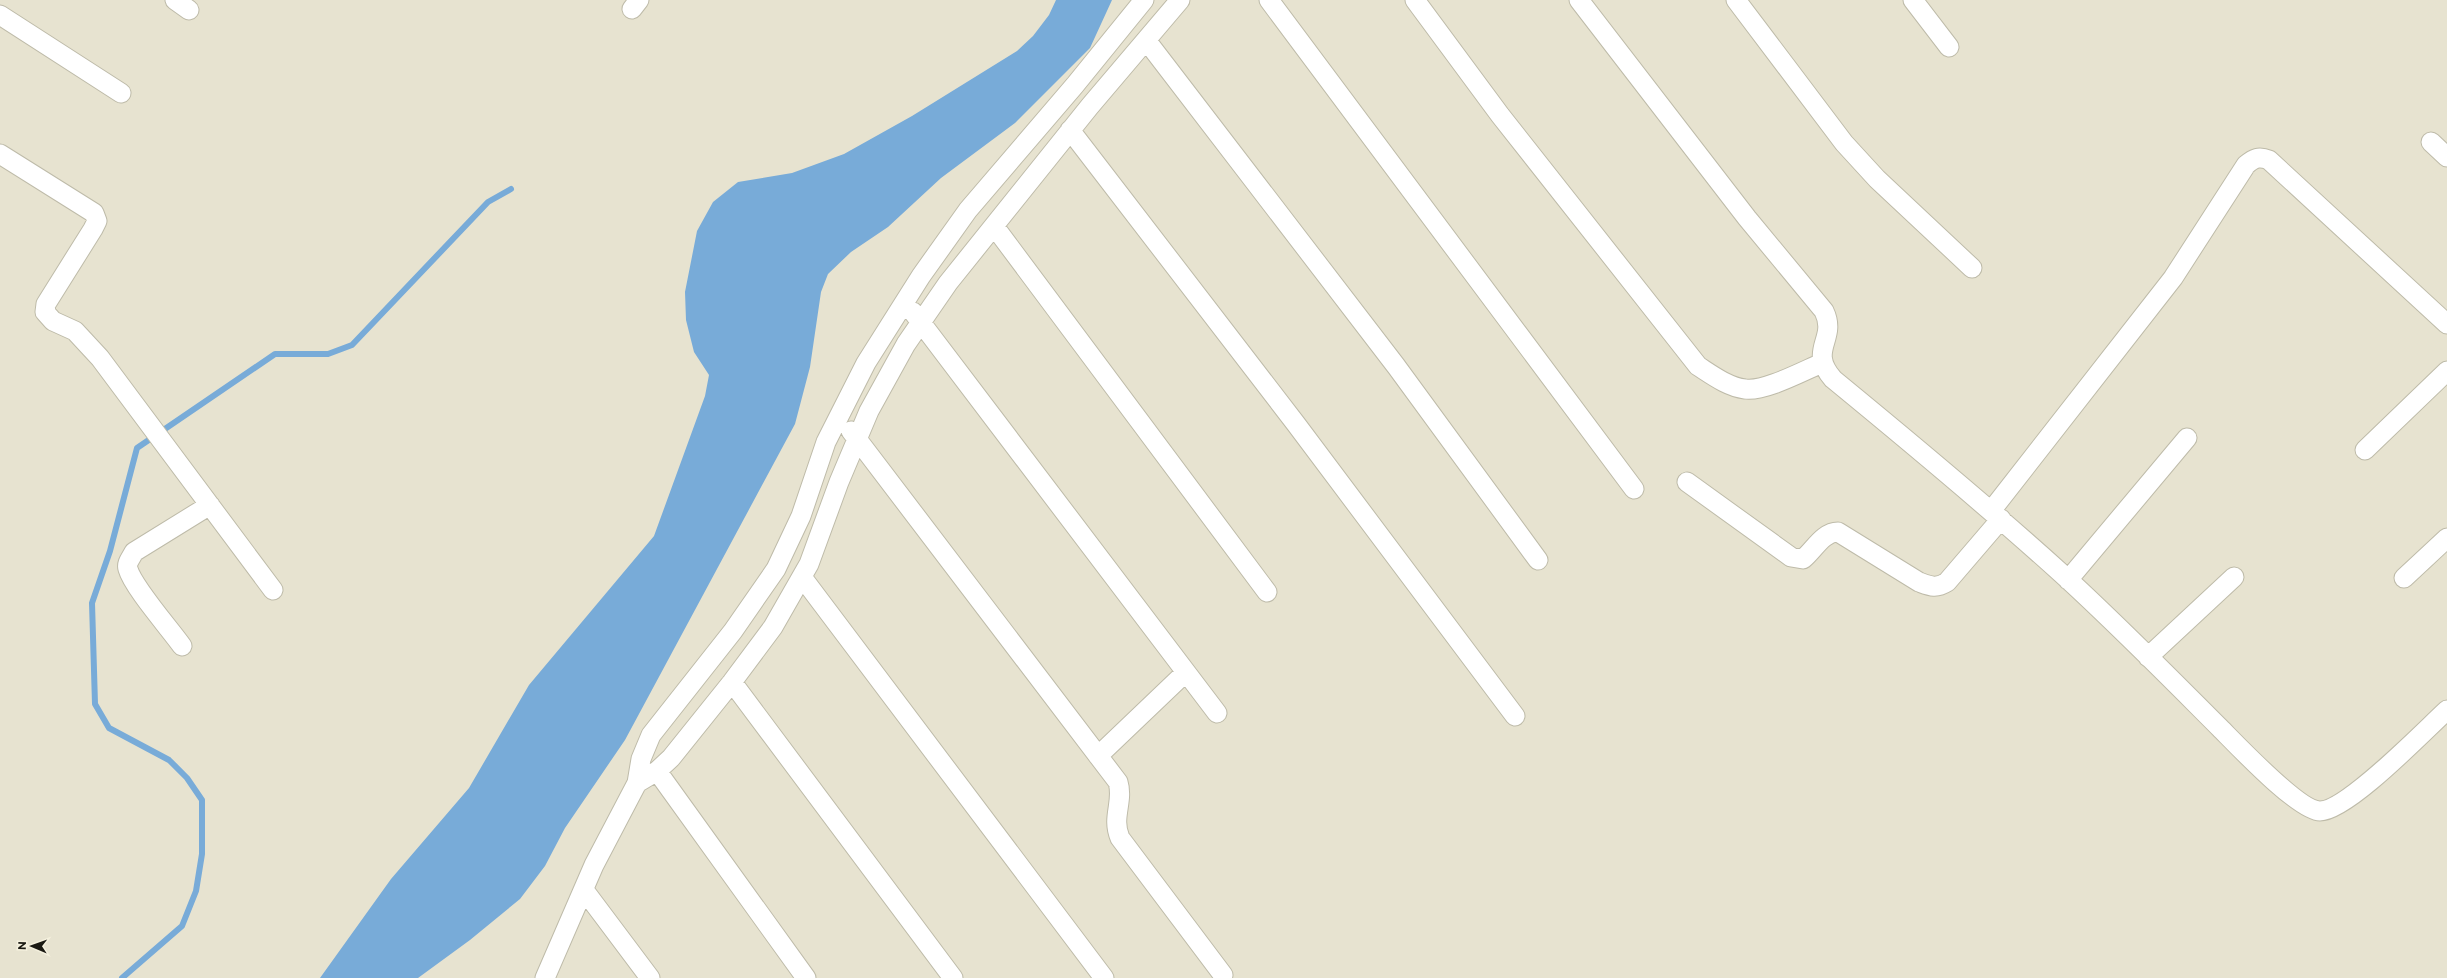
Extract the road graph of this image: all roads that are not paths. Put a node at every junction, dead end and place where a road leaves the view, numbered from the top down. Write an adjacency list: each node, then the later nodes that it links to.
1 (1144, 0): 18 (street)
2 (1180, 0): 9 (street)
3 (1269, 0): 28 (street)
4 (1416, 0): 21 (street)
5 (1579, 0): 21 (street)
6 (1736, 0): 17 (street)
7 (1913, 0): 10 (street)
8 (0, 15): 11 (street)
9 (1146, 40): 12 (street); 32 (street)
10 (1948, 47)
11 (121, 92)
12 (1070, 130): 16 (street); 45 (street)
13 (2431, 142): 15 (street)
14 (0, 154): 29 (street)
15 (2447, 157)
16 (994, 226): 19 (street); 38 (street)
17 (1972, 268)
18 (905, 302): 19 (street); 23 (street)
19 (921, 322): 24 (street); 41 (street)
20 (2447, 324): 30 (street)
21 (1822, 363): 30 (street)
22 (2447, 371): 26 (street)
23 (839, 416): 24 (street); 48 (street)
24 (858, 438): 33 (street); 46 (street)
25 (2187, 438): 36 (street)
26 (2365, 450)
27 (1687, 482): 30 (street)
28 (1634, 489)
29 (210, 505): 37 (street); 39 (street)
30 (1996, 515): 36 (street)
31 (2447, 538): 35 (street)
32 (1538, 560)
33 (802, 577): 42 (street); 55 (street)
34 (2234, 577): 40 (street)
35 (2404, 578)
36 (2068, 580): 40 (street)
37 (273, 590)
38 (1267, 592)
39 (182, 646)
40 (2148, 657): 43 (street)
41 (1186, 672): 44 (street); 46 (street)
42 (732, 682): 47 (street); 54 (street)
43 (2447, 710)
44 (1217, 713)
45 (1514, 716)
46 (1098, 756): 50 (street)
47 (657, 771): 48 (street); 53 (street)
48 (637, 783): 49 (street)
49 (584, 890): 51 (street); 52 (street)
50 (1223, 974)
51 (545, 978)
52 (650, 978)
53 (806, 978)
54 (953, 978)
55 (1104, 978)

